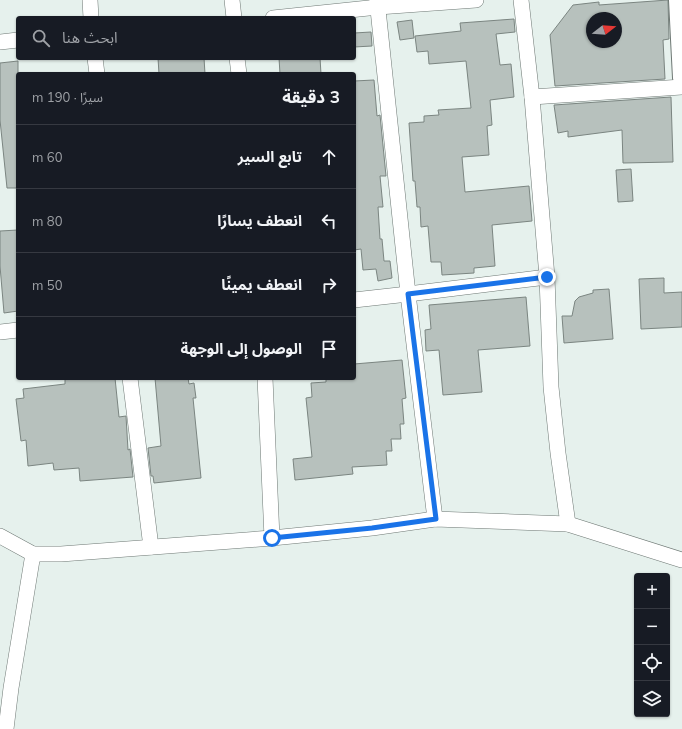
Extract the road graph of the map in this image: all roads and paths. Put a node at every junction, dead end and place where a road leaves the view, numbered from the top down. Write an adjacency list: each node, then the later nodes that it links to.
1 (90, 0): 7 (street)
2 (232, 0): 8 (street)
3 (476, 0): 6 (street)
4 (522, 0): 18 (street)
5 (678, 0): 16 (street)
6 (378, 4): 9 (street); 20 (street)
7 (91, 16)
8 (234, 16)
9 (288, 16)
10 (16, 40): 11 (street)
11 (0, 42)
12 (95, 60): 14 (street)
13 (237, 60): 15 (street)
14 (97, 72)
15 (239, 72)
16 (682, 78)
17 (682, 87): 18 (street)
18 (532, 97): 19 (street)
19 (547, 277): 20 (street); 27 (street)
20 (408, 294): 21 (street); 26 (street)
21 (356, 300)
22 (16, 330): 23 (street)
23 (0, 332)
24 (130, 380): 30 (street)
25 (265, 380): 29 (street)
26 (436, 519): 27 (street); 29 (street)
27 (568, 524): 32 (street)
28 (0, 532): 31 (street)
29 (272, 538): 30 (street)
30 (151, 547): 31 (street)
31 (33, 554): 33 (street)
32 (682, 560)
33 (6, 729)

